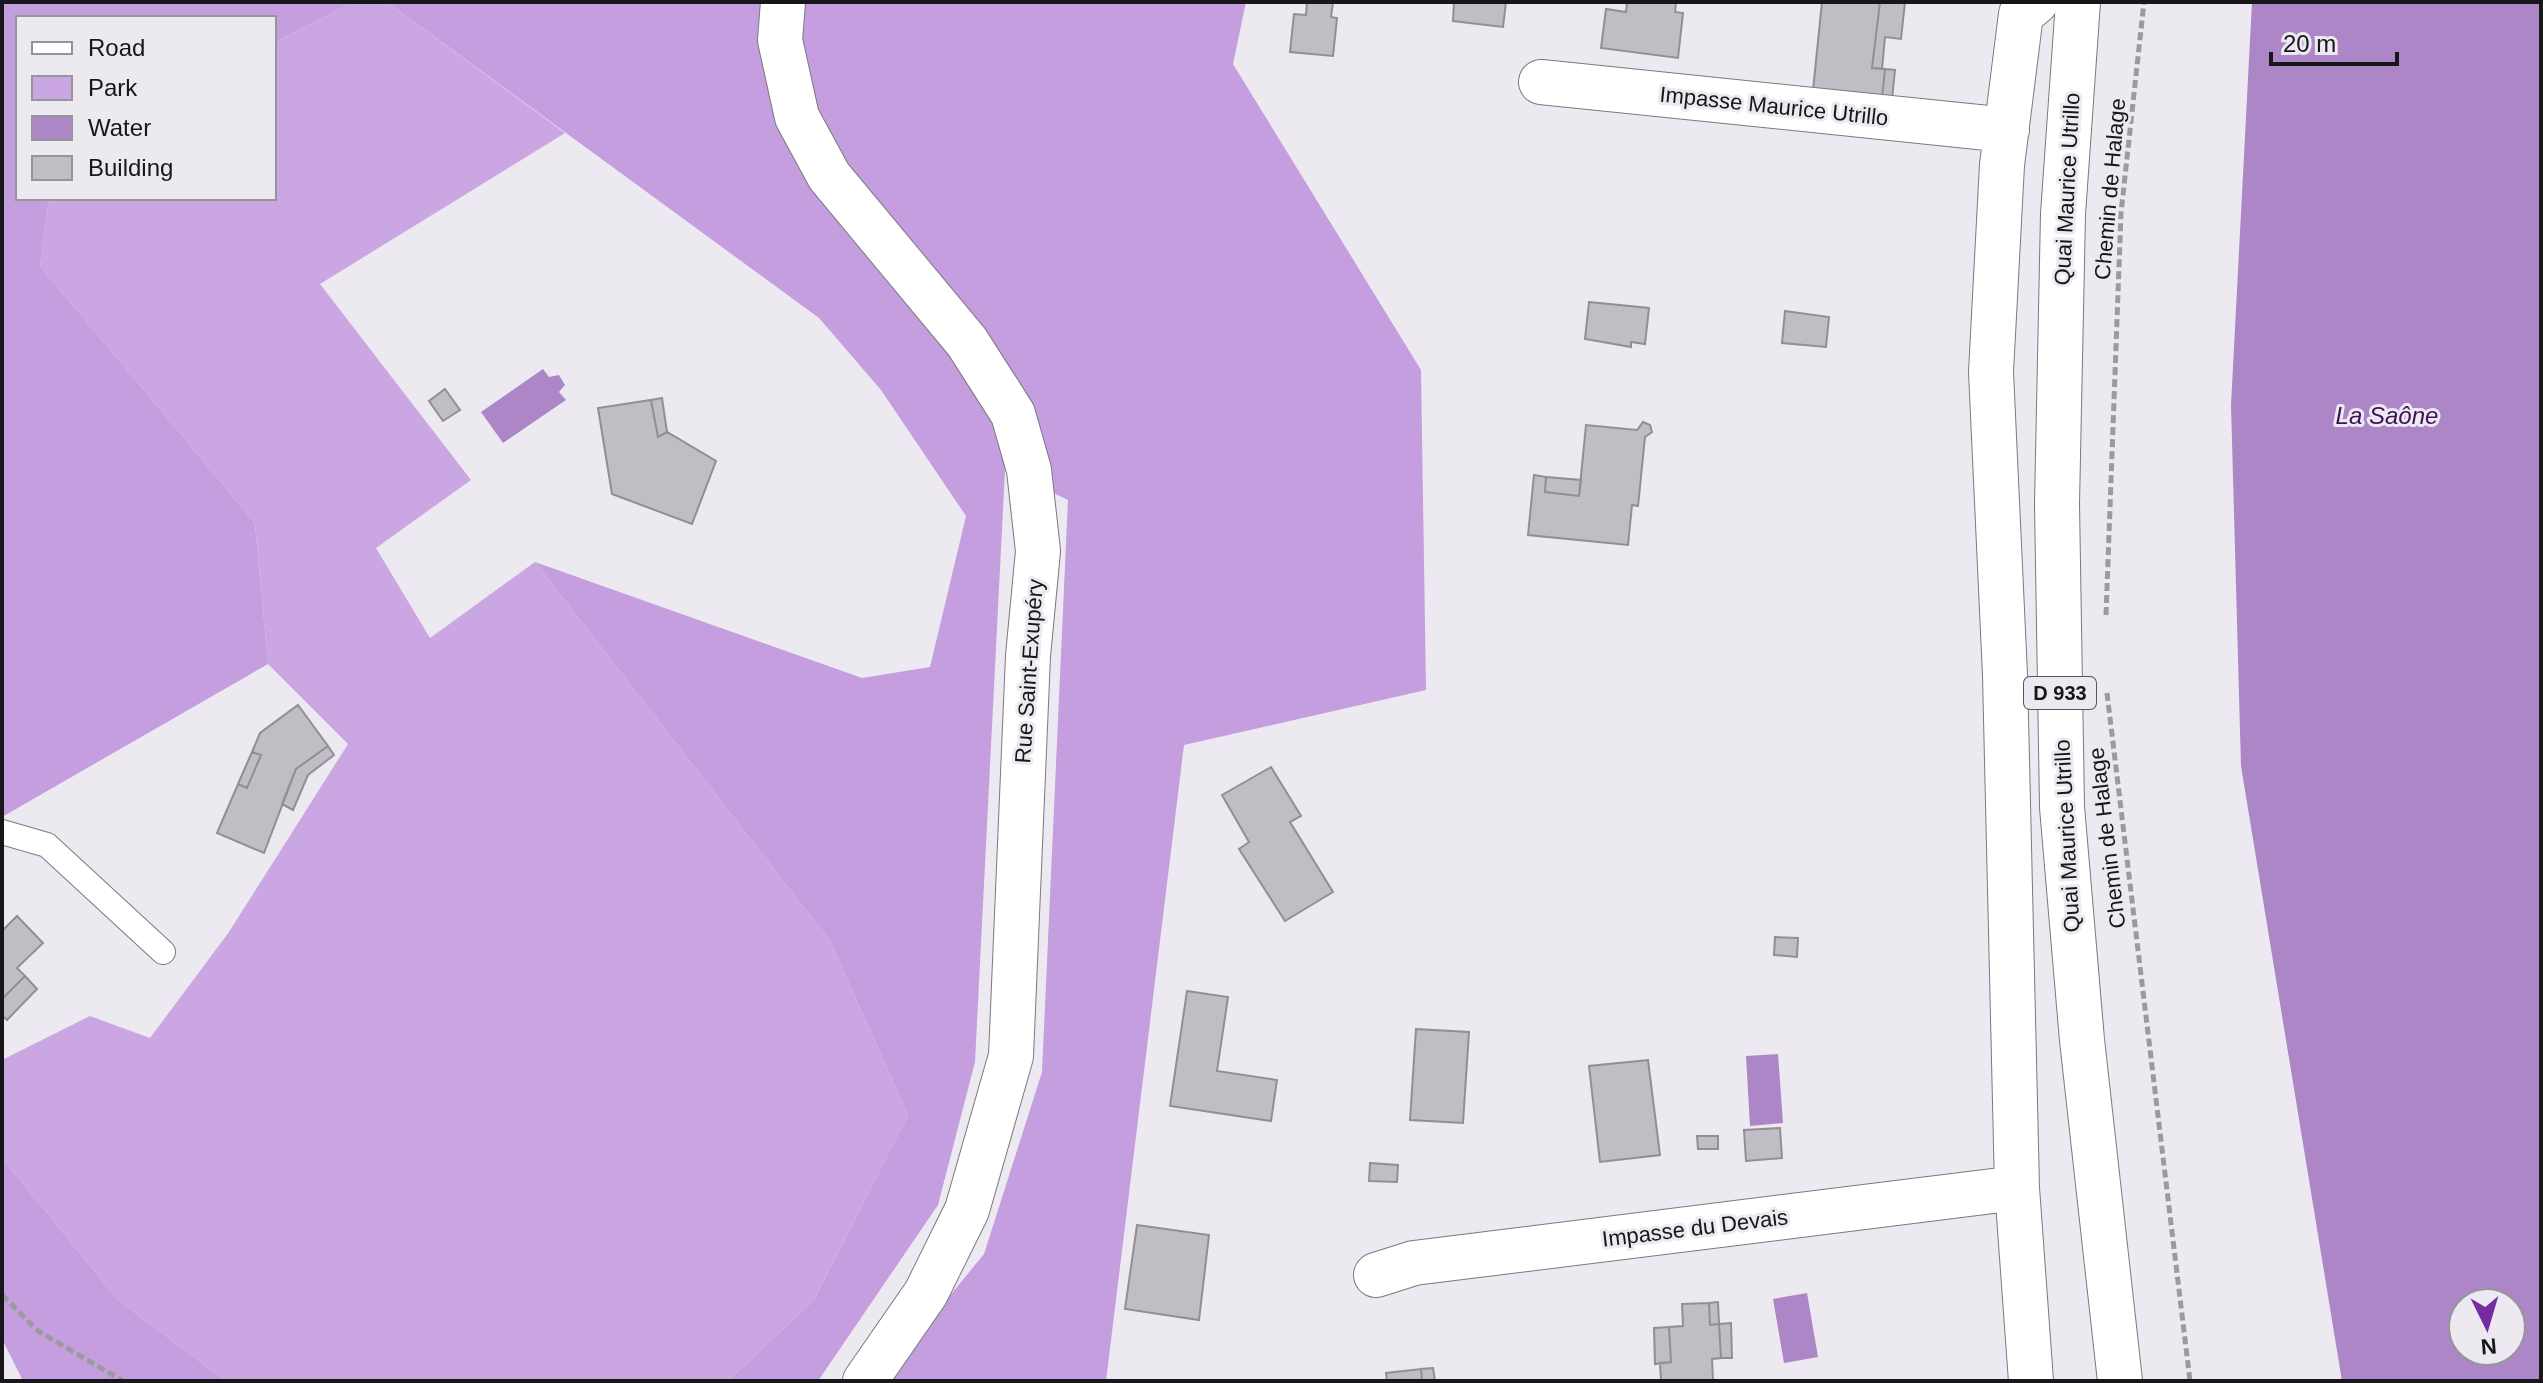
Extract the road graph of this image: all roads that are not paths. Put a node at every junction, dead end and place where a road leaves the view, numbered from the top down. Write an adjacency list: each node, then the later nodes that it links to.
1 (783, 2): 10 (street, Rue Saint-Exupéry)
2 (2078, 2): 12 (street, Quai Maurice Utrillo / D 933)
3 (2027, 6): 5 (street)
4 (1541, 82): 5 (street, Impasse Maurice Utrillo)
5 (2007, 130): 8 (street)
6 (2, 832): 7 (lane)
7 (163, 952)
8 (2017, 1188): 9 (street, Impasse du Devais); 11 (street)
9 (1376, 1275)
10 (865, 1381)
11 (2031, 1381)
12 (2120, 1381)

